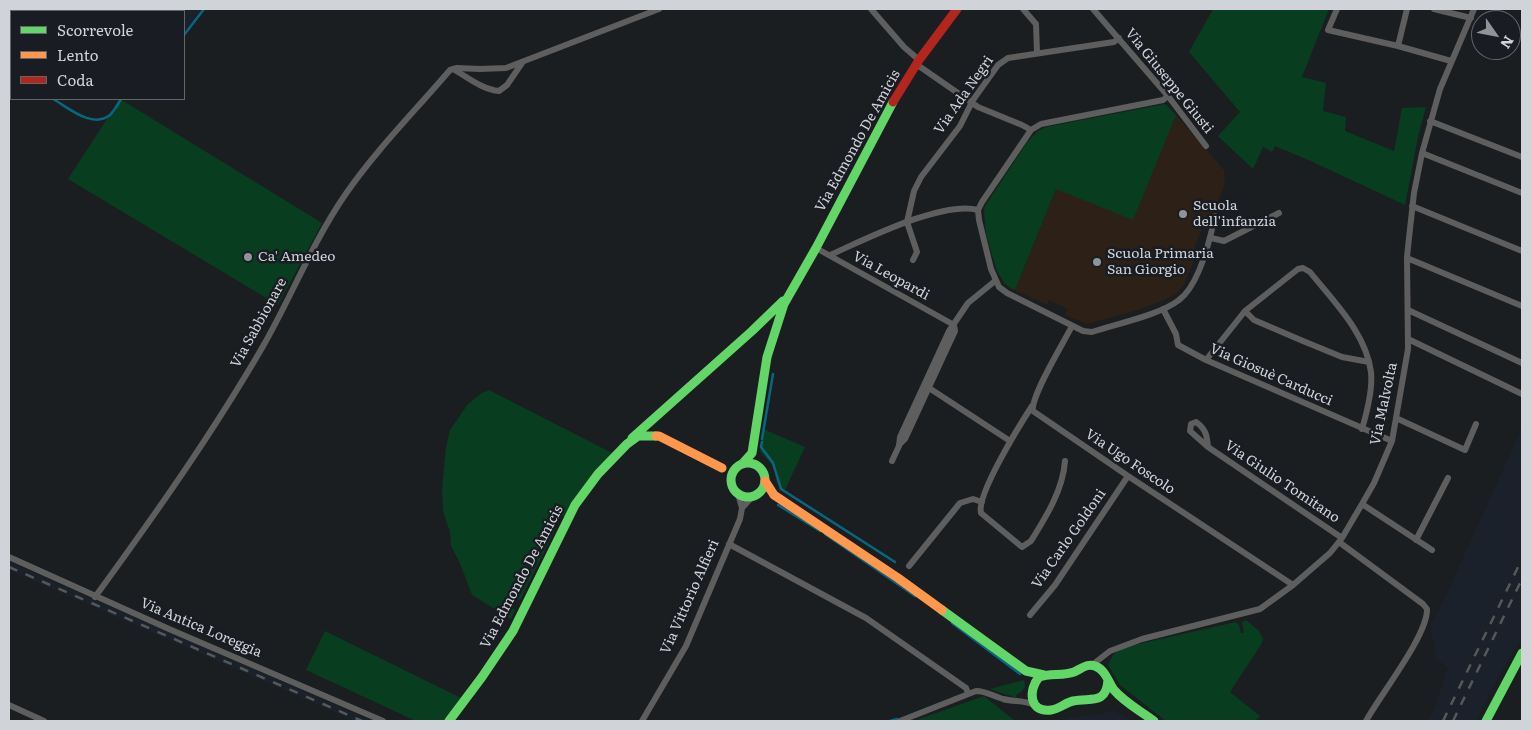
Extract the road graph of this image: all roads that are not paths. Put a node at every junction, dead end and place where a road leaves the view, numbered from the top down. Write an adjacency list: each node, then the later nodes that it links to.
1 (659, 9): 15 (street)
2 (871, 9): 14 (street)
3 (958, 9): 14 (street, Via Edmondo De Amicis)
4 (1023, 9): 12 (street)
5 (1093, 9): 10 (street, Via Giuseppe Giusti)
6 (1337, 9): 11 (street)
7 (1407, 9): 11 (street)
8 (1434, 9): 9 (street)
9 (1471, 18): 13 (street, Via Malvolta)
10 (1119, 38): 12 (street, Via Ada Negri); 17 (street, Via Giuseppe Giusti)
11 (1398, 46): 13 (street)
12 (1037, 53): 18 (street, Via Ada Negri)
13 (1451, 61): 19 (street, Via Malvolta)
14 (918, 62): 18 (street); 31 (street, Via Edmondo De Amicis)
15 (522, 63): 16 (street); 16 (street)
16 (453, 69): 86 (street, Via Sabbionare)
17 (1168, 96): 20 (street); 21 (street, Via Giuseppe Giusti)
18 (971, 103): 20 (street); 29 (street, Via Ada Negri)
19 (1430, 120): 22 (street, Via Malvolta); 23 (street)
20 (1031, 130): 26 (street)
21 (1206, 146)
22 (1422, 153): 24 (street); 25 (street, Via Malvolta)
23 (1522, 157)
24 (1522, 193)
25 (1412, 206): 32 (street); 34 (street, Via Malvolta)
26 (978, 210): 29 (street); 36 (street)
27 (1279, 213): 30 (street)
28 (1215, 216): 30 (street)
29 (907, 222): 33 (street); 35 (street)
30 (1210, 238): 39 (street)
31 (816, 248): 33 (street, Via Leopardi); 37 (street, Via Edmondo De Amicis)
32 (1522, 252)
33 (830, 255): 42 (street, Via Leopardi)
34 (1407, 258): 38 (street); 40 (street, Via Malvolta)
35 (913, 260)
36 (995, 281): 42 (street); 43 (street)
37 (791, 292): 44 (street, Via Edmondo De Amicis); 45 (street, Via Edmondo De Amicis)
38 (1522, 306)
39 (1163, 310): 43 (street); 47 (street, Via Giosuè Carducci)
40 (1408, 310): 46 (street, Via Malvolta); 49 (street)
41 (1245, 311): 47 (street); 48 (street); 48 (street)
42 (954, 325): 50 (street)
43 (1072, 326): 52 (street)
44 (752, 331): 45 (street); 53 (street, Via Edmondo De Amicis)
45 (773, 335): 63 (street)
46 (1408, 339): 51 (street); 54 (street, Via Malvolta)
47 (1206, 360): 56 (street, Via Giosuè Carducci)
48 (1369, 362): 56 (street)
49 (1522, 363)
50 (927, 386): 58 (street); 64 (street)
51 (1522, 394)
52 (1032, 406): 58 (street); 69 (street, Via Ugo Foscolo)
53 (659, 414): 57 (street); 60 (street, Via Edmondo De Amicis)
54 (1396, 418): 55 (street); 59 (street, Via Malvolta)
55 (1476, 424)
56 (1362, 429): 59 (street, Via Giosuè Carducci)
57 (662, 436): 60 (street); 62 (street)
58 (1010, 441): 76 (street)
59 (1392, 441): 77 (street, Via Malvolta)
60 (625, 446): 62 (street); 103 (street, Via Edmondo De Amicis)
61 (1208, 447): 79 (street, Via Giulio Tomitano)
62 (684, 449): 68 (street)
63 (752, 453): 66 (street); 67 (street)
64 (892, 461)
65 (1065, 461): 76 (street)
66 (741, 464): 67 (street); 68 (street); 71 (street)
67 (760, 467): 72 (street)
68 (722, 468): 71 (street)
69 (1128, 476): 85 (street, Via Ugo Foscolo); 87 (street, Via Carlo Goldoni)
70 (1448, 478): 80 (street)
71 (731, 479): 73 (street)
72 (765, 481): 74 (street); 75 (street)
73 (738, 494): 75 (street); 78 (street)
74 (774, 495): 75 (street); 91 (street)
75 (754, 496): 78 (street, Via Vittorio Alfieri)
76 (982, 502): 84 (street)
77 (1362, 504): 79 (street, Via Malvolta); 80 (street)
78 (742, 508): 81 (street, Via Vittorio Alfieri)
79 (1340, 540): 85 (street, Via Malvolta); 107 (street, Via Giulio Tomitano)
80 (1416, 540): 82 (street)
81 (730, 544): 95 (street); 104 (street, Via Vittorio Alfieri)
82 (1432, 550)
83 (9, 557): 86 (street, Via Antica Loreggia)
84 (909, 566)
85 (1293, 585): 89 (street, Via Malvolta)
86 (96, 597): 102 (street, Via Antica Loreggia)
87 (1030, 615)
88 (1522, 653): 108 (street)
89 (1107, 654): 90 (street, Via Malvolta); 93 (street)
90 (1092, 665): 92 (street); 93 (street)
91 (1026, 671): 92 (street); 94 (street)
92 (1044, 675): 94 (street)
93 (1107, 677): 96 (street); 98 (street)
94 (1031, 687): 97 (street); 99 (street)
95 (968, 693): 97 (street); 105 (street)
96 (1102, 696): 98 (street); 99 (street)
97 (1019, 700): 99 (street)
98 (1124, 700): 106 (street)
99 (1035, 704)
100 (9, 705): 101 (street)
101 (44, 721)
102 (383, 721)
103 (449, 721)
104 (642, 721)
105 (900, 721)
106 (1154, 721)
107 (1366, 721)
108 (1486, 721)

